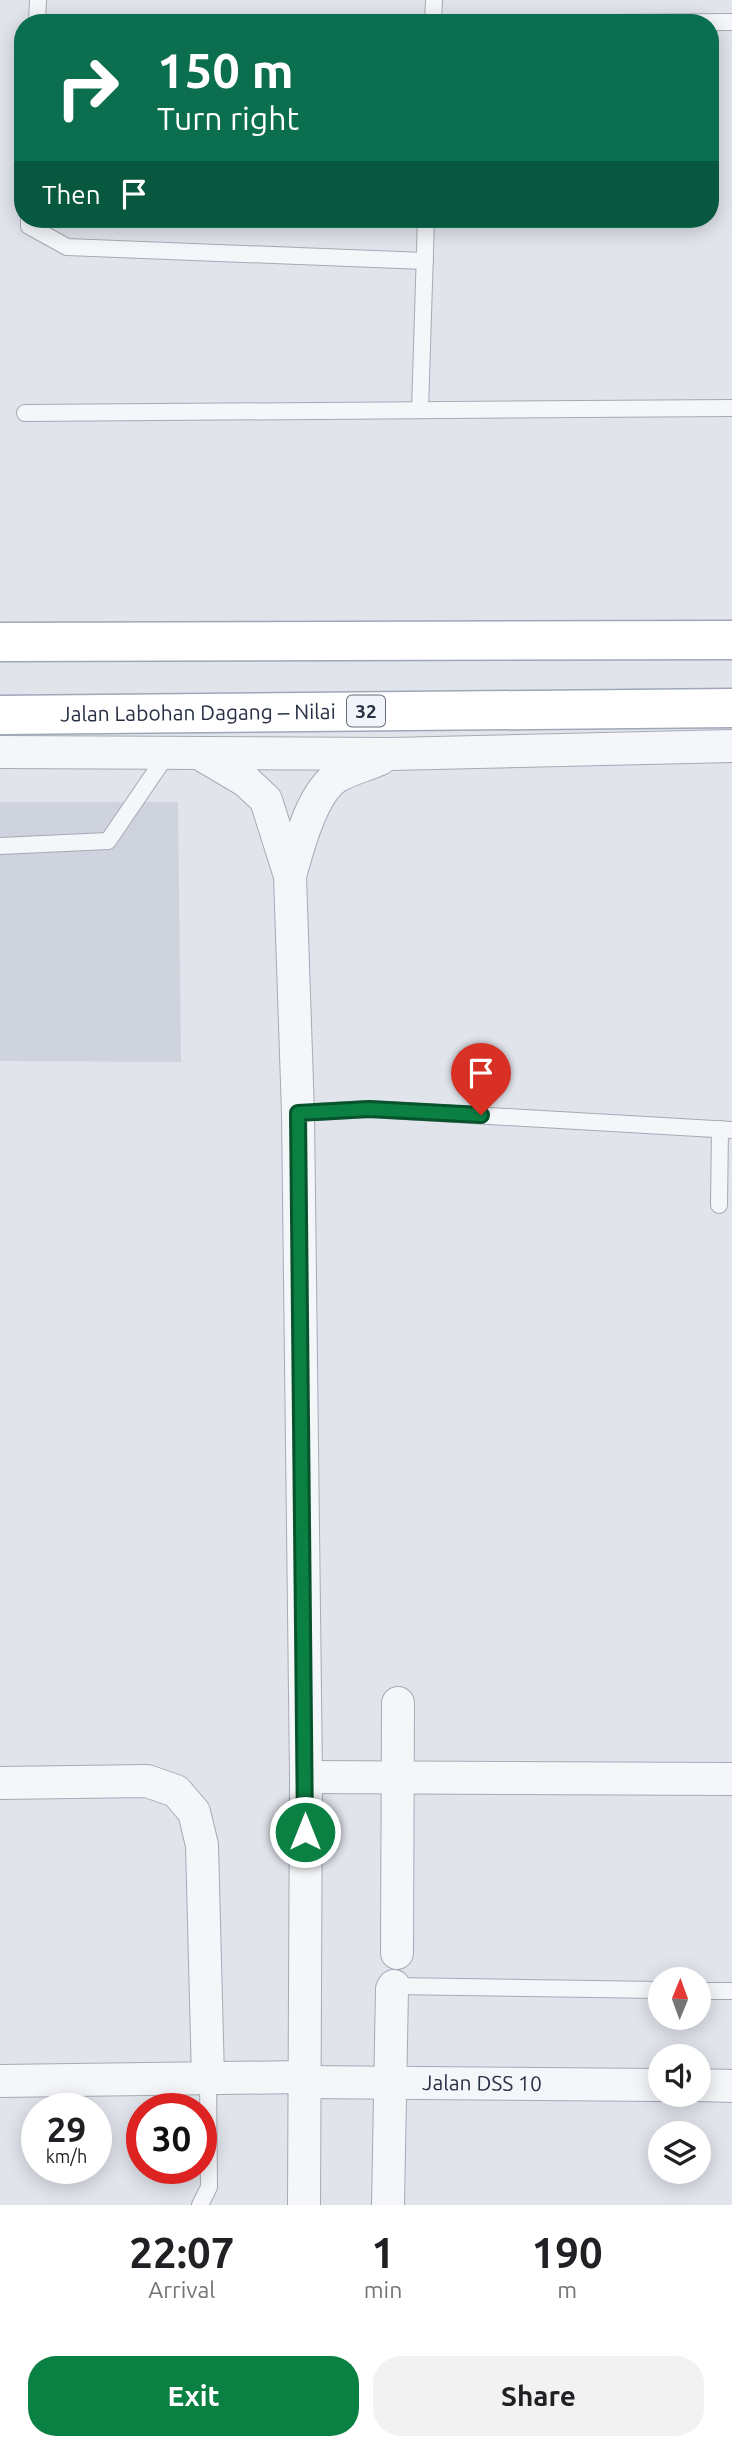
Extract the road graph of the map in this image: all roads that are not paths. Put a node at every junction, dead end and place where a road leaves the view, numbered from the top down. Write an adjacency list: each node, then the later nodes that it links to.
1 (33, 228): 3 (lane)
2 (426, 228): 3 (lane)
3 (425, 261): 5 (lane)
4 (732, 408): 5 (lane)
5 (420, 410): 6 (lane)
6 (25, 413)
7 (732, 640): 8 (main road)
8 (0, 642)
9 (732, 708): 10 (main road, Jalan Labohan Dagang ‒ Nilai / 32)
10 (0, 715)
11 (732, 746): 15 (street)
12 (0, 752): 13 (street)
13 (168, 753): 14 (street); 16 (lane)
14 (200, 754): 15 (street); 17 (street)
15 (391, 754): 17 (street)
16 (0, 846)
17 (290, 876): 18 (street)
18 (298, 1113): 19 (lane); 22 (street)
19 (726, 1129): 20 (lane)
20 (719, 1205)
21 (398, 1703): 23 (street)
22 (306, 1777): 23 (street); 32 (street)
23 (398, 1777): 24 (street); 26 (street)
24 (732, 1779)
25 (0, 1783): 31 (street)
26 (397, 1953)
27 (394, 1986): 28 (lane); 34 (street)
28 (648, 1990)
29 (711, 1991): 30 (lane)
30 (732, 1991)
31 (208, 2078): 32 (street, Jalan DSS 10); 33 (street, Jalan DSS 10); 38 (lane)
32 (303, 2079): 34 (street, Jalan DSS 10); 39 (street)
33 (0, 2081)
34 (391, 2083): 35 (street, Jalan DSS 10); 40 (street)
35 (648, 2085)
36 (711, 2085): 37 (street)
37 (732, 2086)
38 (200, 2205)
39 (304, 2205)
40 (388, 2205)

